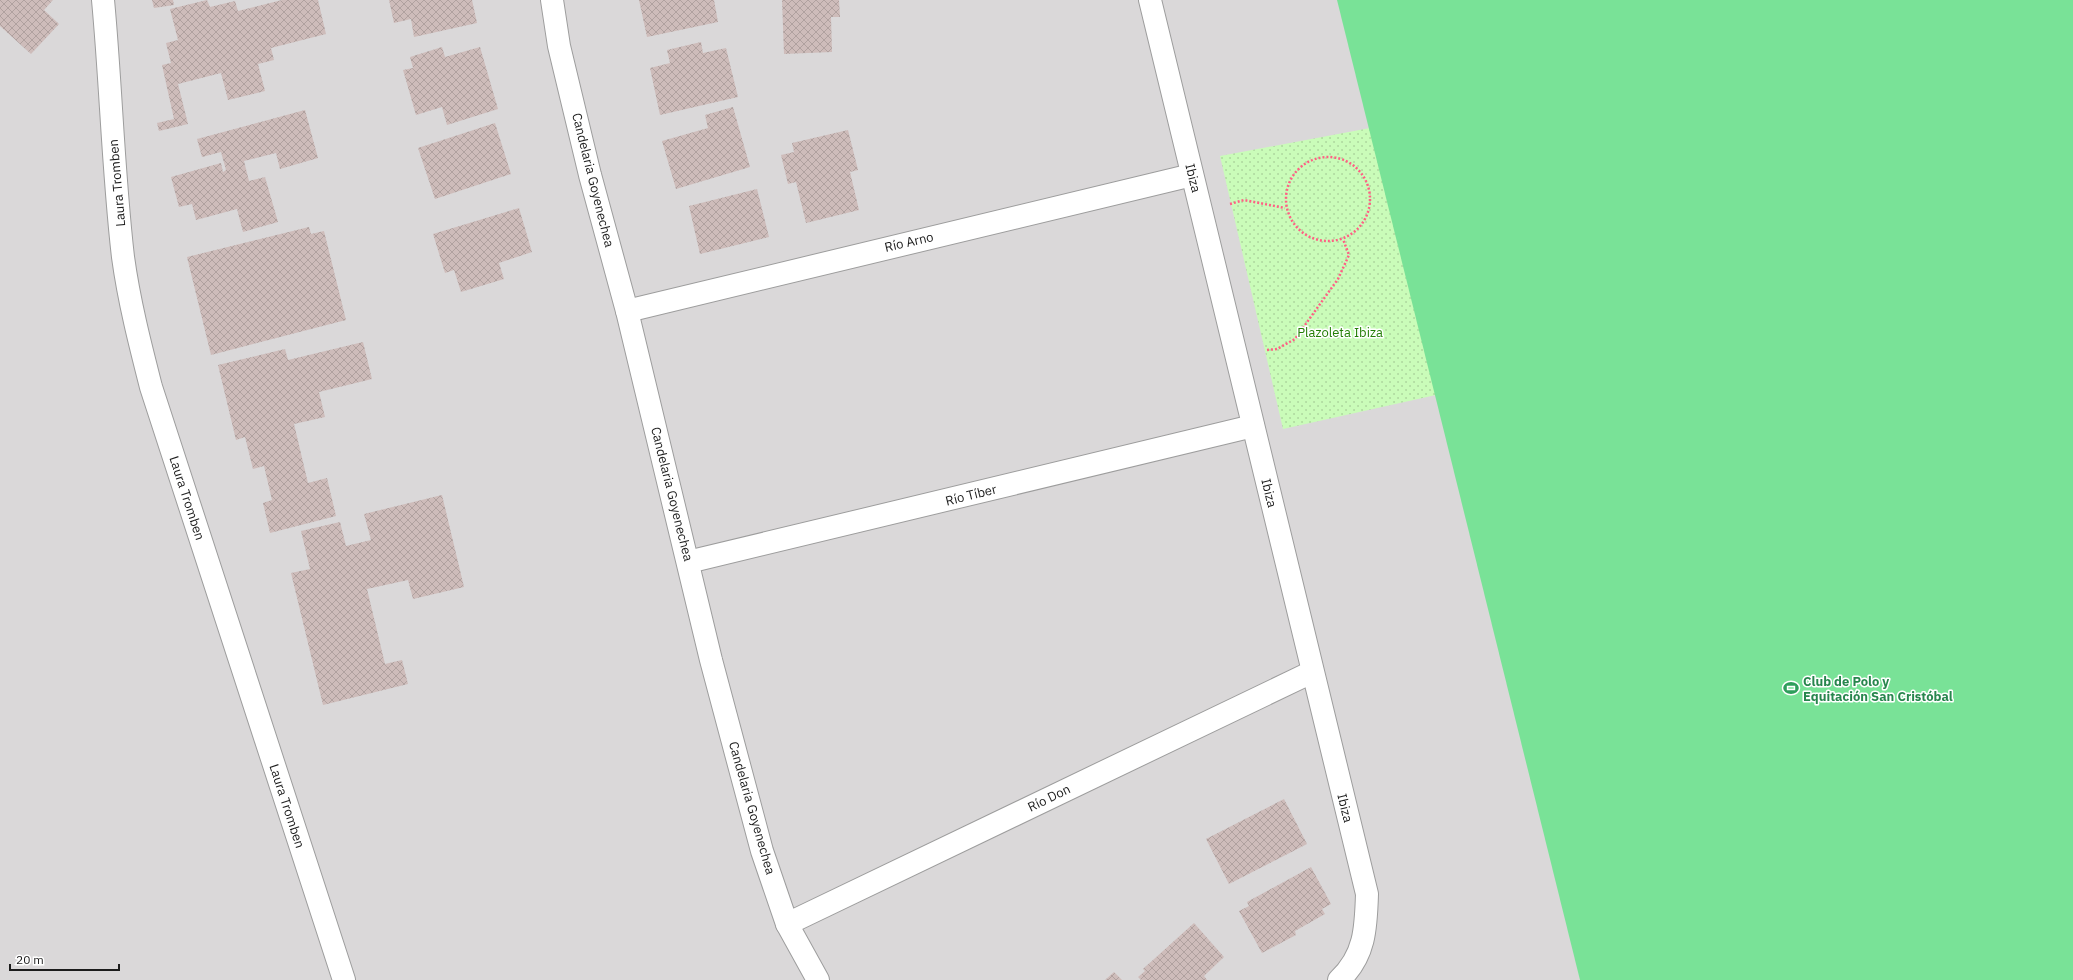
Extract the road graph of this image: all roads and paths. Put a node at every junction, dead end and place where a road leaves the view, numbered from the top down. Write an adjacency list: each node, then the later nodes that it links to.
1 (103, 0): 14 (street, Laura Tromben)
2 (552, 0): 8 (street, Candelaria Goyenechea)
3 (1150, 0): 4 (street, Ibiza)
4 (1192, 175): 6 (street, Ibiza); 8 (street, Río Arno)
5 (1285, 208): 6 (path); 7 (path); 7 (path)
6 (1201, 212): 9 (street, Ibiza)
7 (1342, 239): 9 (path)
8 (627, 311): 11 (street, Candelaria Goyenechea)
9 (1236, 354): 10 (street, Ibiza)
10 (1253, 426): 11 (street, Río Tíber); 12 (street, Ibiza)
11 (688, 562): 13 (street, Candelaria Goyenechea)
12 (1312, 672): 13 (street, Río Don); 16 (street, Ibiza)
13 (786, 924): 15 (street, Candelaria Goyenechea)
14 (344, 980)
15 (818, 980)
16 (1339, 980)

